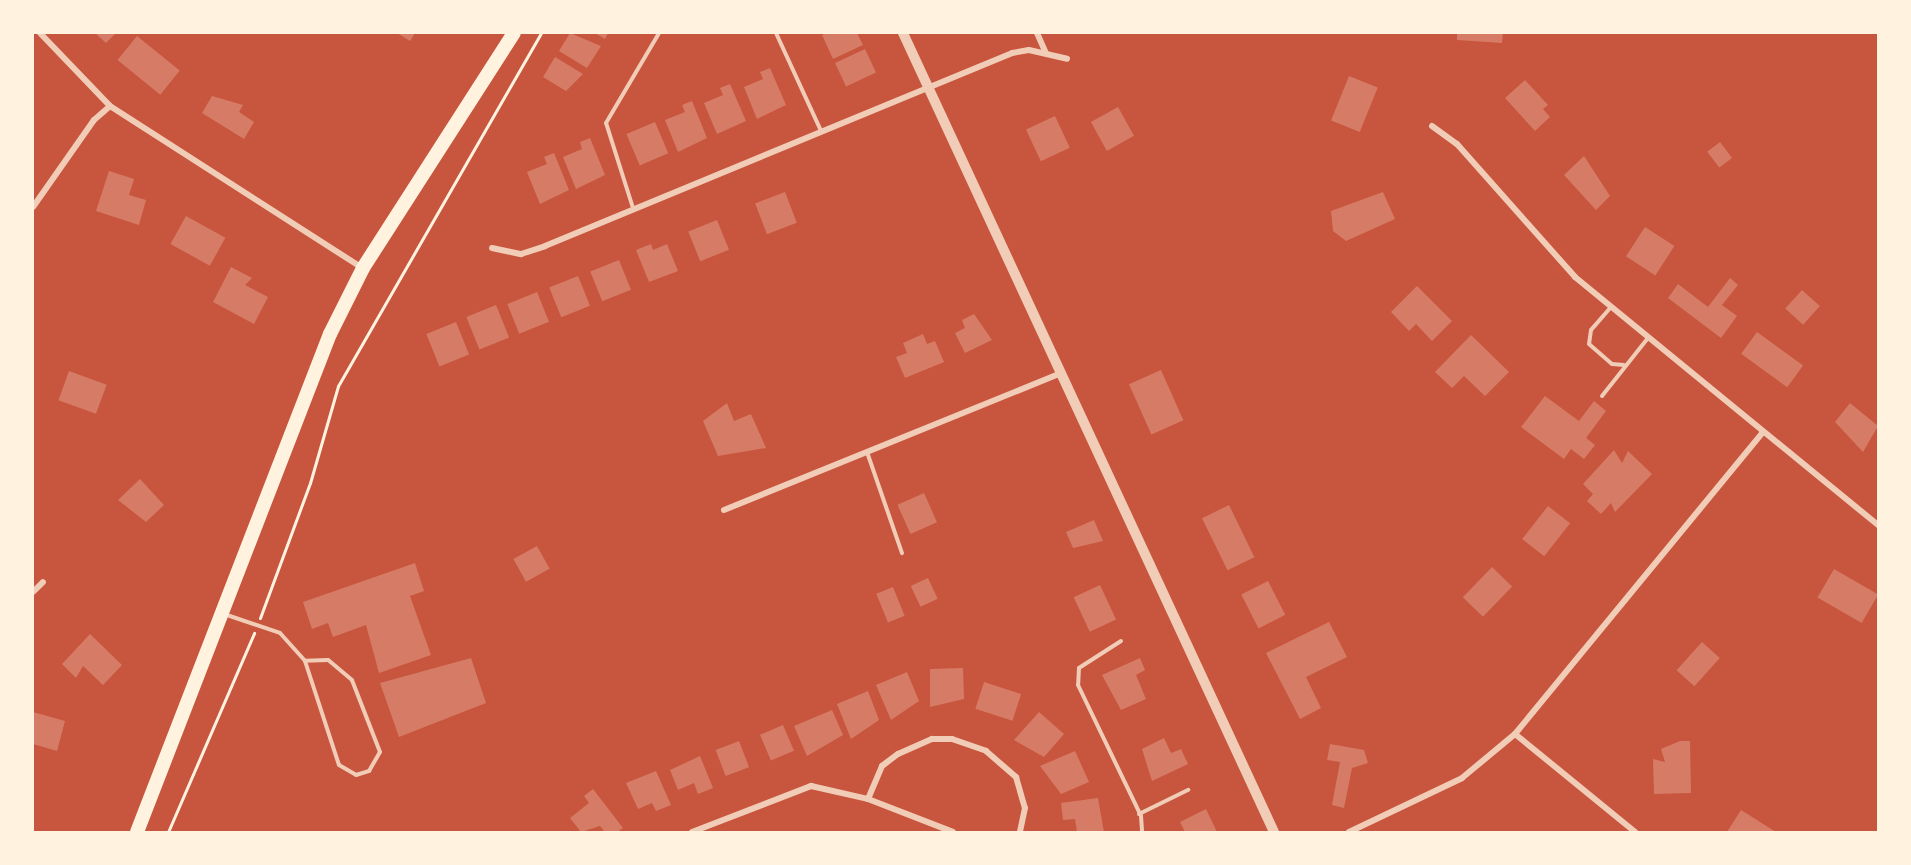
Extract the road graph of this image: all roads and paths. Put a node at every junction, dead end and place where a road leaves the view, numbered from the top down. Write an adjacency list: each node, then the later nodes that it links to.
1 (40, 33): 11 (street)
2 (514, 33): 17 (main road)
3 (541, 33): 25 (path)
4 (659, 33): 15 (lane)
5 (776, 33): 13 (lane)
6 (903, 33): 10 (street)
7 (1037, 33): 8 (street)
8 (1046, 53): 9 (street); 10 (street)
9 (1067, 59)
10 (929, 88): 13 (street); 21 (street)
11 (110, 106): 14 (street); 17 (street)
12 (1432, 126): 18 (street)
13 (821, 131): 15 (street)
14 (33, 207)
15 (633, 208): 16 (street)
16 (492, 248)
17 (363, 268): 31 (main road)
18 (1611, 307): 19 (street); 20 (lane)
19 (1648, 338): 20 (lane); 23 (street)
20 (1624, 365): 22 (lane)
21 (1061, 373): 24 (street); 46 (street)
22 (1602, 396)
23 (1763, 432): 27 (street); 34 (street)
24 (867, 452): 26 (street); 28 (lane)
25 (310, 483)
26 (724, 510)
27 (1878, 525)
28 (902, 553)
29 (43, 582): 30 (street)
30 (33, 592)
31 (223, 613): 33 (lane); 40 (main road)
32 (1121, 641): 38 (lane)
33 (304, 661): 33 (lane)
34 (1515, 734): 47 (street); 48 (street)
35 (187, 784): 41 (path)
36 (1188, 790): 38 (lane)
37 (868, 799): 39 (street); 42 (street); 44 (street)
38 (1139, 814): 45 (lane)
39 (941, 830): 43 (street)
40 (137, 832)
41 (168, 832)
42 (692, 832)
43 (953, 832)
44 (1020, 832)
45 (1142, 832)
46 (1275, 832)
47 (1349, 832)
48 (1635, 832)

